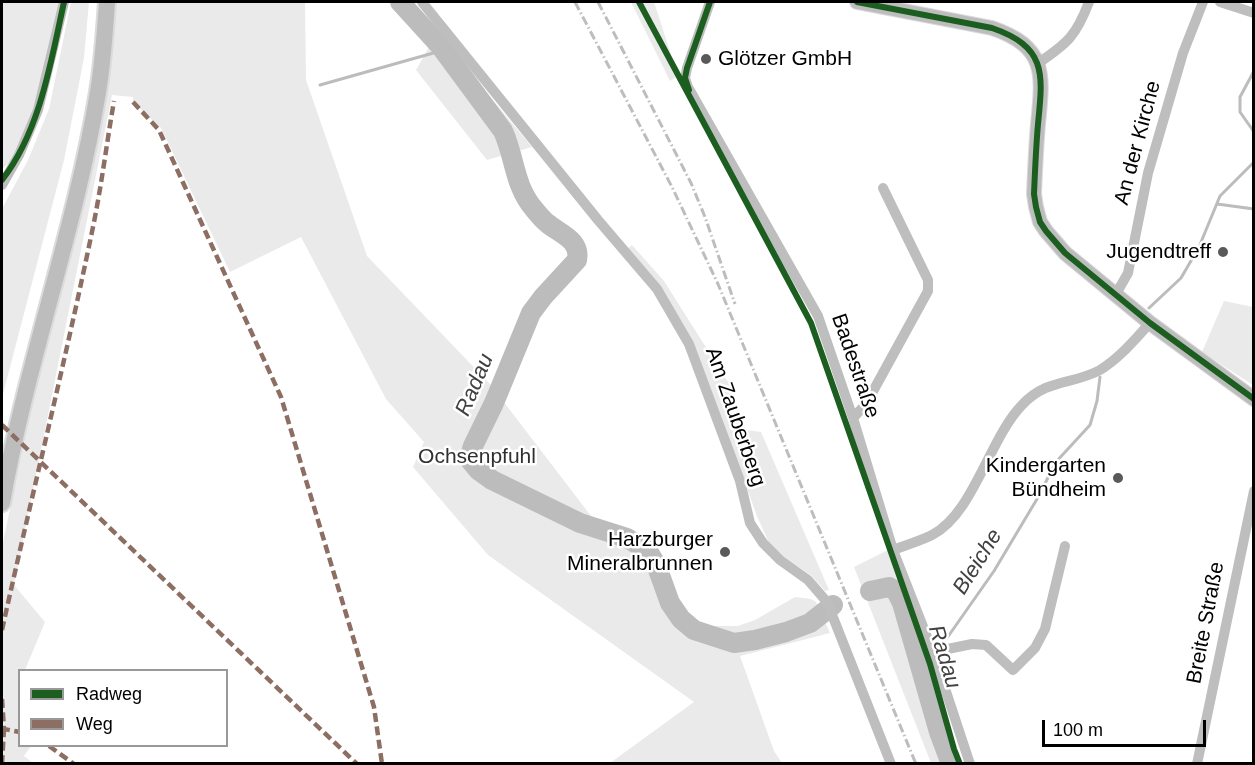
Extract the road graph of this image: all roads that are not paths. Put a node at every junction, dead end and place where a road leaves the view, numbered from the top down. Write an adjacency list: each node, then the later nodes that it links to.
1 (64, 2): 12 (street)
2 (99, 2): 16 (highway)
3 (108, 2): 16 (highway)
4 (422, 2): 25 (street, Am Zauberberg)
5 (710, 2): 18 (street, Badestraße)
6 (857, 2): 11 (main road)
7 (1089, 2): 11 (street)
8 (1203, 2): 14 (street, An der Kirche)
9 (1220, 2): 10 (street)
10 (1254, 13)
11 (1037, 64): 14 (main road)
12 (2, 184)
13 (883, 188): 18 (street)
14 (1116, 294): 15 (main road)
15 (1150, 323): 17 (main road); 23 (street)
16 (19, 392): 19 (highway)
17 (1254, 399)
18 (853, 418): 23 (street, Badestraße)
19 (6, 450): 21 (highway)
20 (1254, 491): 27 (street, Breite Straße)
21 (2, 503)
22 (1065, 546): 24 (street)
23 (893, 550): 24 (street, Badestraße)
24 (933, 652): 26 (street, Badestraße)
25 (891, 764)
26 (970, 764)
27 (1197, 764)

